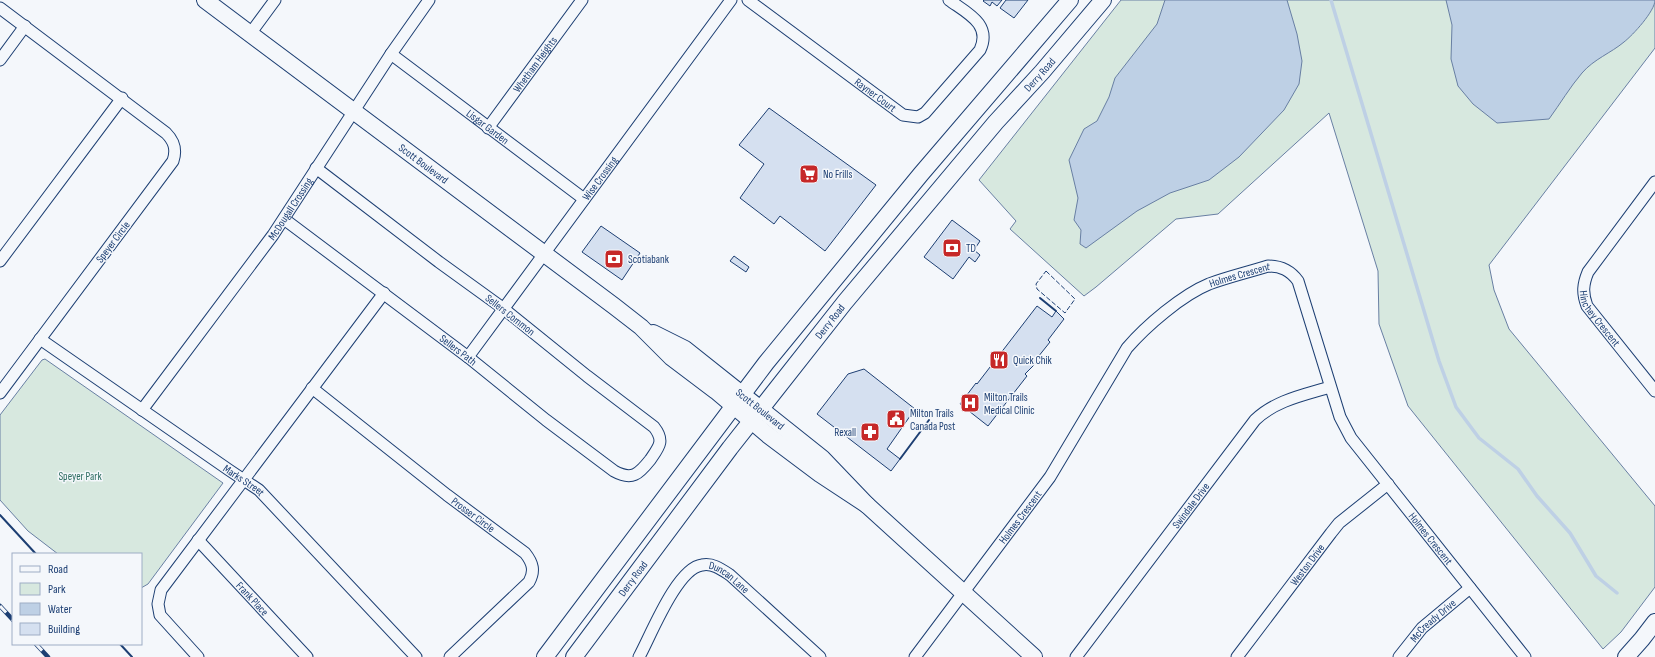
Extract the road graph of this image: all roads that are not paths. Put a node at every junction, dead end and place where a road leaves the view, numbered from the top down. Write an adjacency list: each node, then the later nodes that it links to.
1 (205, 0): 12 (main road, Scott Boulevard)
2 (275, 0): 12 (street)
3 (429, 0): 13 (street, McDougall Crossing)
4 (582, 0): 17 (street, Whetham Heights)
5 (731, 0): 20 (street, Wise Crossing)
6 (748, 0): 7 (street, Rayner Court)
7 (949, 0)
8 (1070, 0): 32 (main road, Derry Road)
9 (1103, 0): 34 (main road, Derry Road)
10 (0, 8): 11 (street, Speyer Circle)
11 (25, 26): 14 (street); 15 (street, Speyer Circle)
12 (250, 34): 16 (main road, Scott Boulevard)
13 (391, 54): 16 (street, McDougall Crossing); 17 (street, Lisgar Garden)
14 (0, 60)
15 (122, 98): 23 (street); 26 (street, Speyer Circle)
16 (354, 111): 18 (street, McDougall Crossing); 22 (main road, Scott Boulevard)
17 (488, 128): 20 (street, Lisgar Garden)
18 (316, 168): 21 (street, McDougall Crossing); 25 (street, Sellers Common)
19 (1655, 182): 30 (street, Hinchey Crescent)
20 (584, 199): 22 (street, Wise Crossing)
21 (284, 219): 24 (street, Sellers Path); 33 (street, McDougall Crossing)
22 (544, 254): 25 (street, Wise Crossing); 32 (main road, Scott Boulevard)
23 (0, 260)
24 (384, 293): 27 (street, Sellers Path); 29 (street)
25 (504, 309): 27 (street, Wise Crossing); 35 (street, Sellers Common)
26 (40, 339): 31 (street, Speyer Circle); 33 (street, Marks Street)
27 (468, 357): 35 (street, Sellers Path)
28 (1330, 387): 37 (street, Holmes Crescent); 40 (street, Holmes Crescent); 52 (street, Swindale Drive)
29 (312, 388): 36 (street); 45 (street, Prosser Circle)
30 (1655, 391)
31 (0, 393)
32 (738, 400): 34 (main road, Scott Boulevard); 46 (main road, Derry Road)
33 (142, 410): 36 (street, Marks Street)
34 (756, 414): 40 (main road, Scott Boulevard); 47 (main road, Derry Road)
35 (634, 475)
36 (243, 480): 38 (street); 44 (street, Marks Street)
37 (1388, 484): 39 (street, Holmes Crescent); 53 (street, Weston Drive)
38 (198, 540): 42 (street); 43 (street, Frank Place)
39 (1470, 588): 54 (street, McCready Drive); 55 (street, Holmes Crescent)
40 (963, 592): 50 (street, Holmes Crescent); 51 (main road, Scott Boulevard)
41 (1655, 622): 56 (main road)
42 (198, 657)
43 (307, 657)
44 (416, 657)
45 (450, 657)
46 (545, 657)
47 (574, 657)
48 (639, 657): 49 (street, Duncan Lane)
49 (820, 657)
50 (915, 657)
51 (1034, 657)
52 (1076, 657)
53 (1237, 657)
54 (1399, 657)
55 (1525, 657)
56 (1626, 657)

